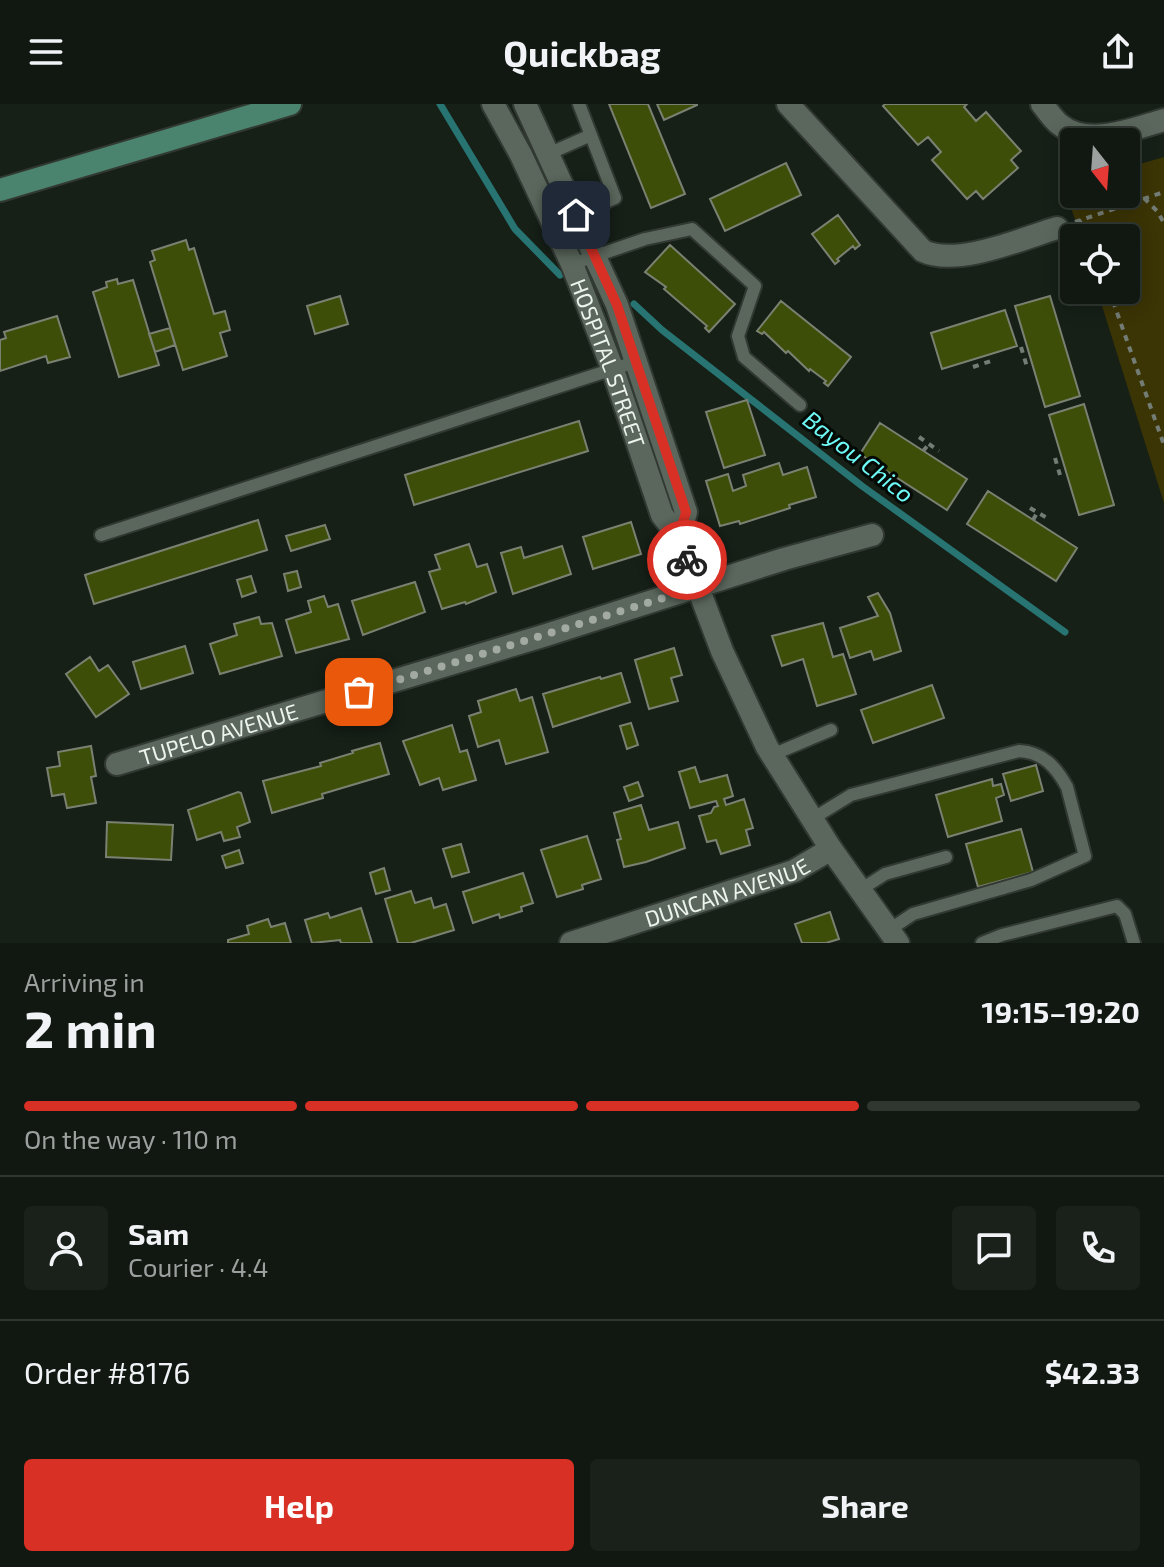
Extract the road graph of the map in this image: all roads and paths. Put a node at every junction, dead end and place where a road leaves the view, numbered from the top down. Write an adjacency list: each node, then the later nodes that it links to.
1 (290, 104): 10 (main road)
2 (493, 104): 17 (street, HOSPITAL STREET)
3 (525, 104): 9 (street, HOSPITAL STREET)
4 (579, 104): 8 (lane)
5 (788, 104): 18 (street)
6 (1042, 104): 7 (street)
7 (1164, 120)
8 (591, 135): 9 (lane); 13 (lane)
9 (548, 154): 13 (street, HOSPITAL STREET)
10 (0, 190)
11 (1164, 192): 12 (path)
12 (1144, 198): 14 (path); 15 (path)
13 (576, 215): 17 (lane); 19 (street, HOSPITAL STREET)
14 (1079, 220): 16 (path); 18 (path)
15 (1164, 223)
16 (1081, 224)
17 (554, 225): 20 (street, HOSPITAL STREET)
18 (1057, 228)
19 (596, 256): 20 (lane); 25 (street, HOSPITAL STREET); 30 (lane)
20 (572, 264): 28 (street, HOSPITAL STREET)
21 (1114, 304): 33 (path)
22 (1021, 347): 29 (path)
23 (981, 357): 26 (path)
24 (991, 361): 26 (path)
25 (635, 362): 28 (lane); 44 (street, HOSPITAL STREET)
26 (983, 364): 27 (path)
27 (973, 367)
28 (613, 370): 42 (lane); 44 (street, HOSPITAL STREET)
29 (1028, 370)
30 (800, 405)
31 (919, 437): 32 (path)
32 (929, 444): 34 (path); 35 (path)
33 (1164, 445)
34 (923, 451)
35 (939, 451)
36 (1055, 458): 37 (path)
37 (1060, 475)
38 (1030, 508): 39 (path)
39 (1037, 513): 40 (path); 41 (path)
40 (1047, 518)
41 (1033, 520)
42 (101, 535)
43 (872, 535): 45 (street, TUPELO AVENUE)
44 (679, 537): 45 (street, HOSPITAL STREET)
45 (696, 588): 47 (street, HOSPITAL STREET); 48 (street, TUPELO AVENUE)
46 (831, 730): 47 (lane)
47 (772, 755): 49 (street, HOSPITAL STREET)
48 (117, 764)
49 (812, 819): 50 (street, HOSPITAL STREET); 53 (lane)
50 (831, 849): 52 (street, HOSPITAL STREET); 54 (street, DUNCAN AVENUE)
51 (946, 857): 52 (lane)
52 (860, 890): 53 (street, HOSPITAL STREET)
53 (894, 937)
54 (571, 943)
55 (982, 943): 56 (lane)
56 (1134, 943)

